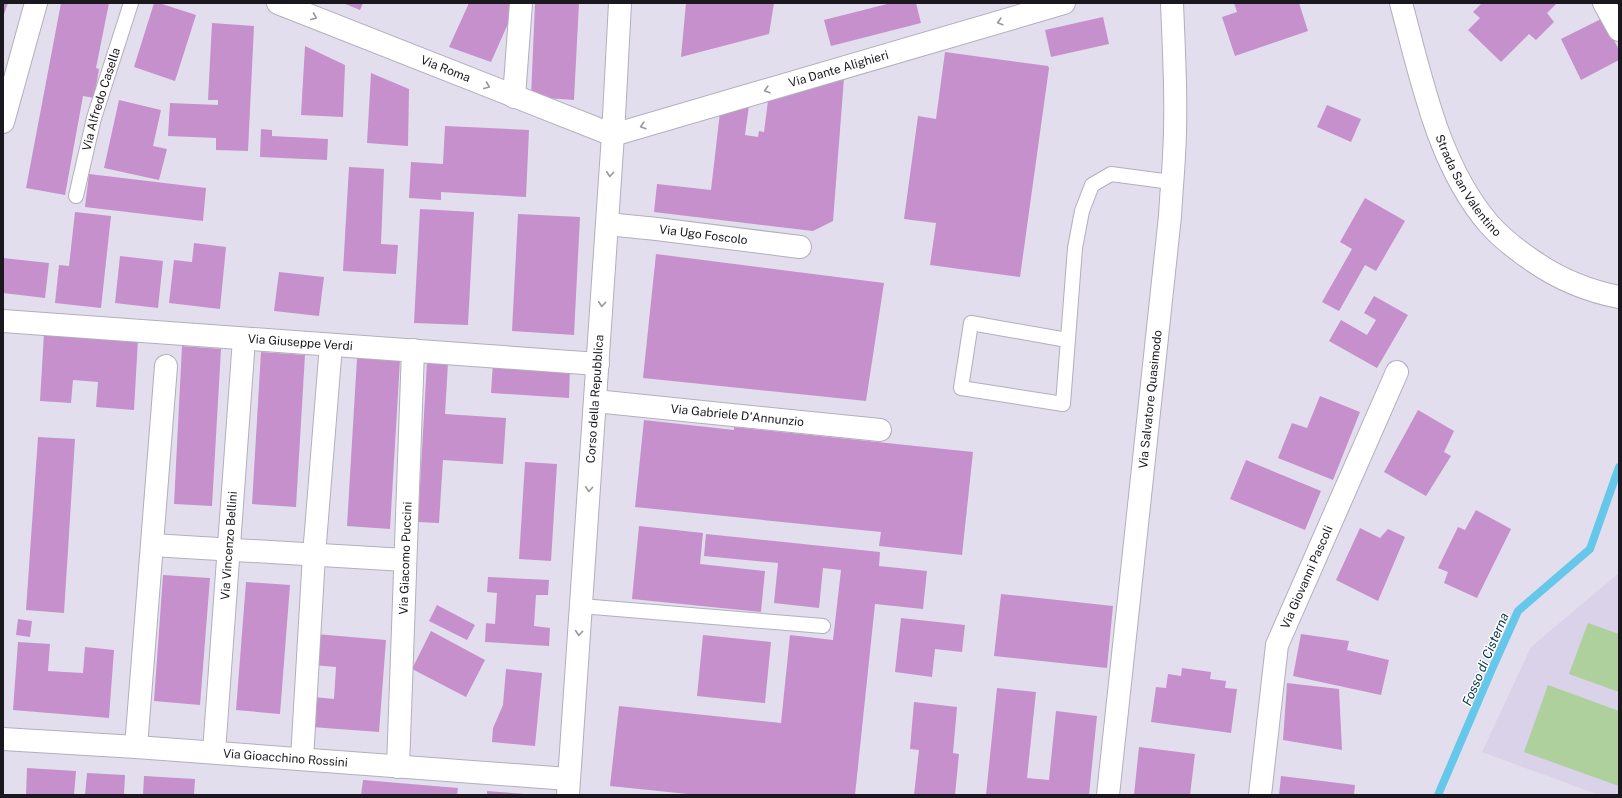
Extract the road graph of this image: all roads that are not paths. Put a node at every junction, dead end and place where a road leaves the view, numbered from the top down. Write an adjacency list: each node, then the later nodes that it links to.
1 (36, 3): 13 (street)
2 (131, 3): 16 (lane, Via Alfredo Casella)
3 (278, 3): 12 (street, Via Roma, one-way to 12)
4 (521, 3): 12 (street)
5 (620, 3): 14 (street, Corso della Repubblica)
6 (1064, 3): 10 (street, Via Dante Alighieri)
7 (1172, 3): 15 (street, Via Salvatore Quasimodo)
8 (1401, 3): 19 (street, Strada San Valentino)
9 (1604, 3): 11 (street)
10 (1026, 9): 14 (street, Via Dante Alighieri, one-way to 14)
11 (1619, 30)
12 (514, 97): 14 (street, Via Roma)
13 (3, 122)
14 (613, 135): 17 (street, Corso della Repubblica, one-way to 17)
15 (1171, 182): 22 (lane); 42 (street, Via Salvatore Quasimodo)
16 (76, 196)
17 (607, 224): 18 (street, Via Ugo Foscolo); 25 (street, Corso della Repubblica, one-way to 25)
18 (800, 247)
19 (1619, 297)
20 (3, 321): 21 (street, Via Giuseppe Verdi)
21 (244, 339): 23 (street, Via Giuseppe Verdi); 31 (street, Via Vincenzo Bellini)
22 (1067, 340): 22 (lane)
23 (331, 345): 24 (street, Via Giuseppe Verdi); 32 (street)
24 (413, 350): 25 (street, Via Giuseppe Verdi); 33 (street, Via Giacomo Puccini)
25 (598, 364): 28 (street, Corso della Repubblica)
26 (166, 366): 30 (street)
27 (1397, 372): 43 (street, Via Giovanni Pascoli)
28 (595, 401): 29 (street, Via Gabriele D'Annunzio); 34 (street, Corso della Repubblica, one-way to 34)
29 (880, 430)
30 (152, 545): 31 (street); 37 (street)
31 (228, 550): 32 (street); 38 (street, Via Vincenzo Bellini)
32 (314, 555): 33 (street); 39 (street)
33 (405, 560): 40 (street, Via Giacomo Puccini)
34 (581, 606): 35 (lane); 41 (street, Corso della Repubblica, one-way to 41)
35 (823, 626)
36 (3, 739): 37 (street, Via Gioacchino Rossini)
37 (136, 747): 38 (street, Via Gioacchino Rossini)
38 (214, 752): 39 (street, Via Gioacchino Rossini)
39 (302, 760): 40 (street, Via Gioacchino Rossini)
40 (398, 767): 41 (street, Via Gioacchino Rossini)
41 (572, 791)
42 (1108, 795)
43 (1260, 795)

